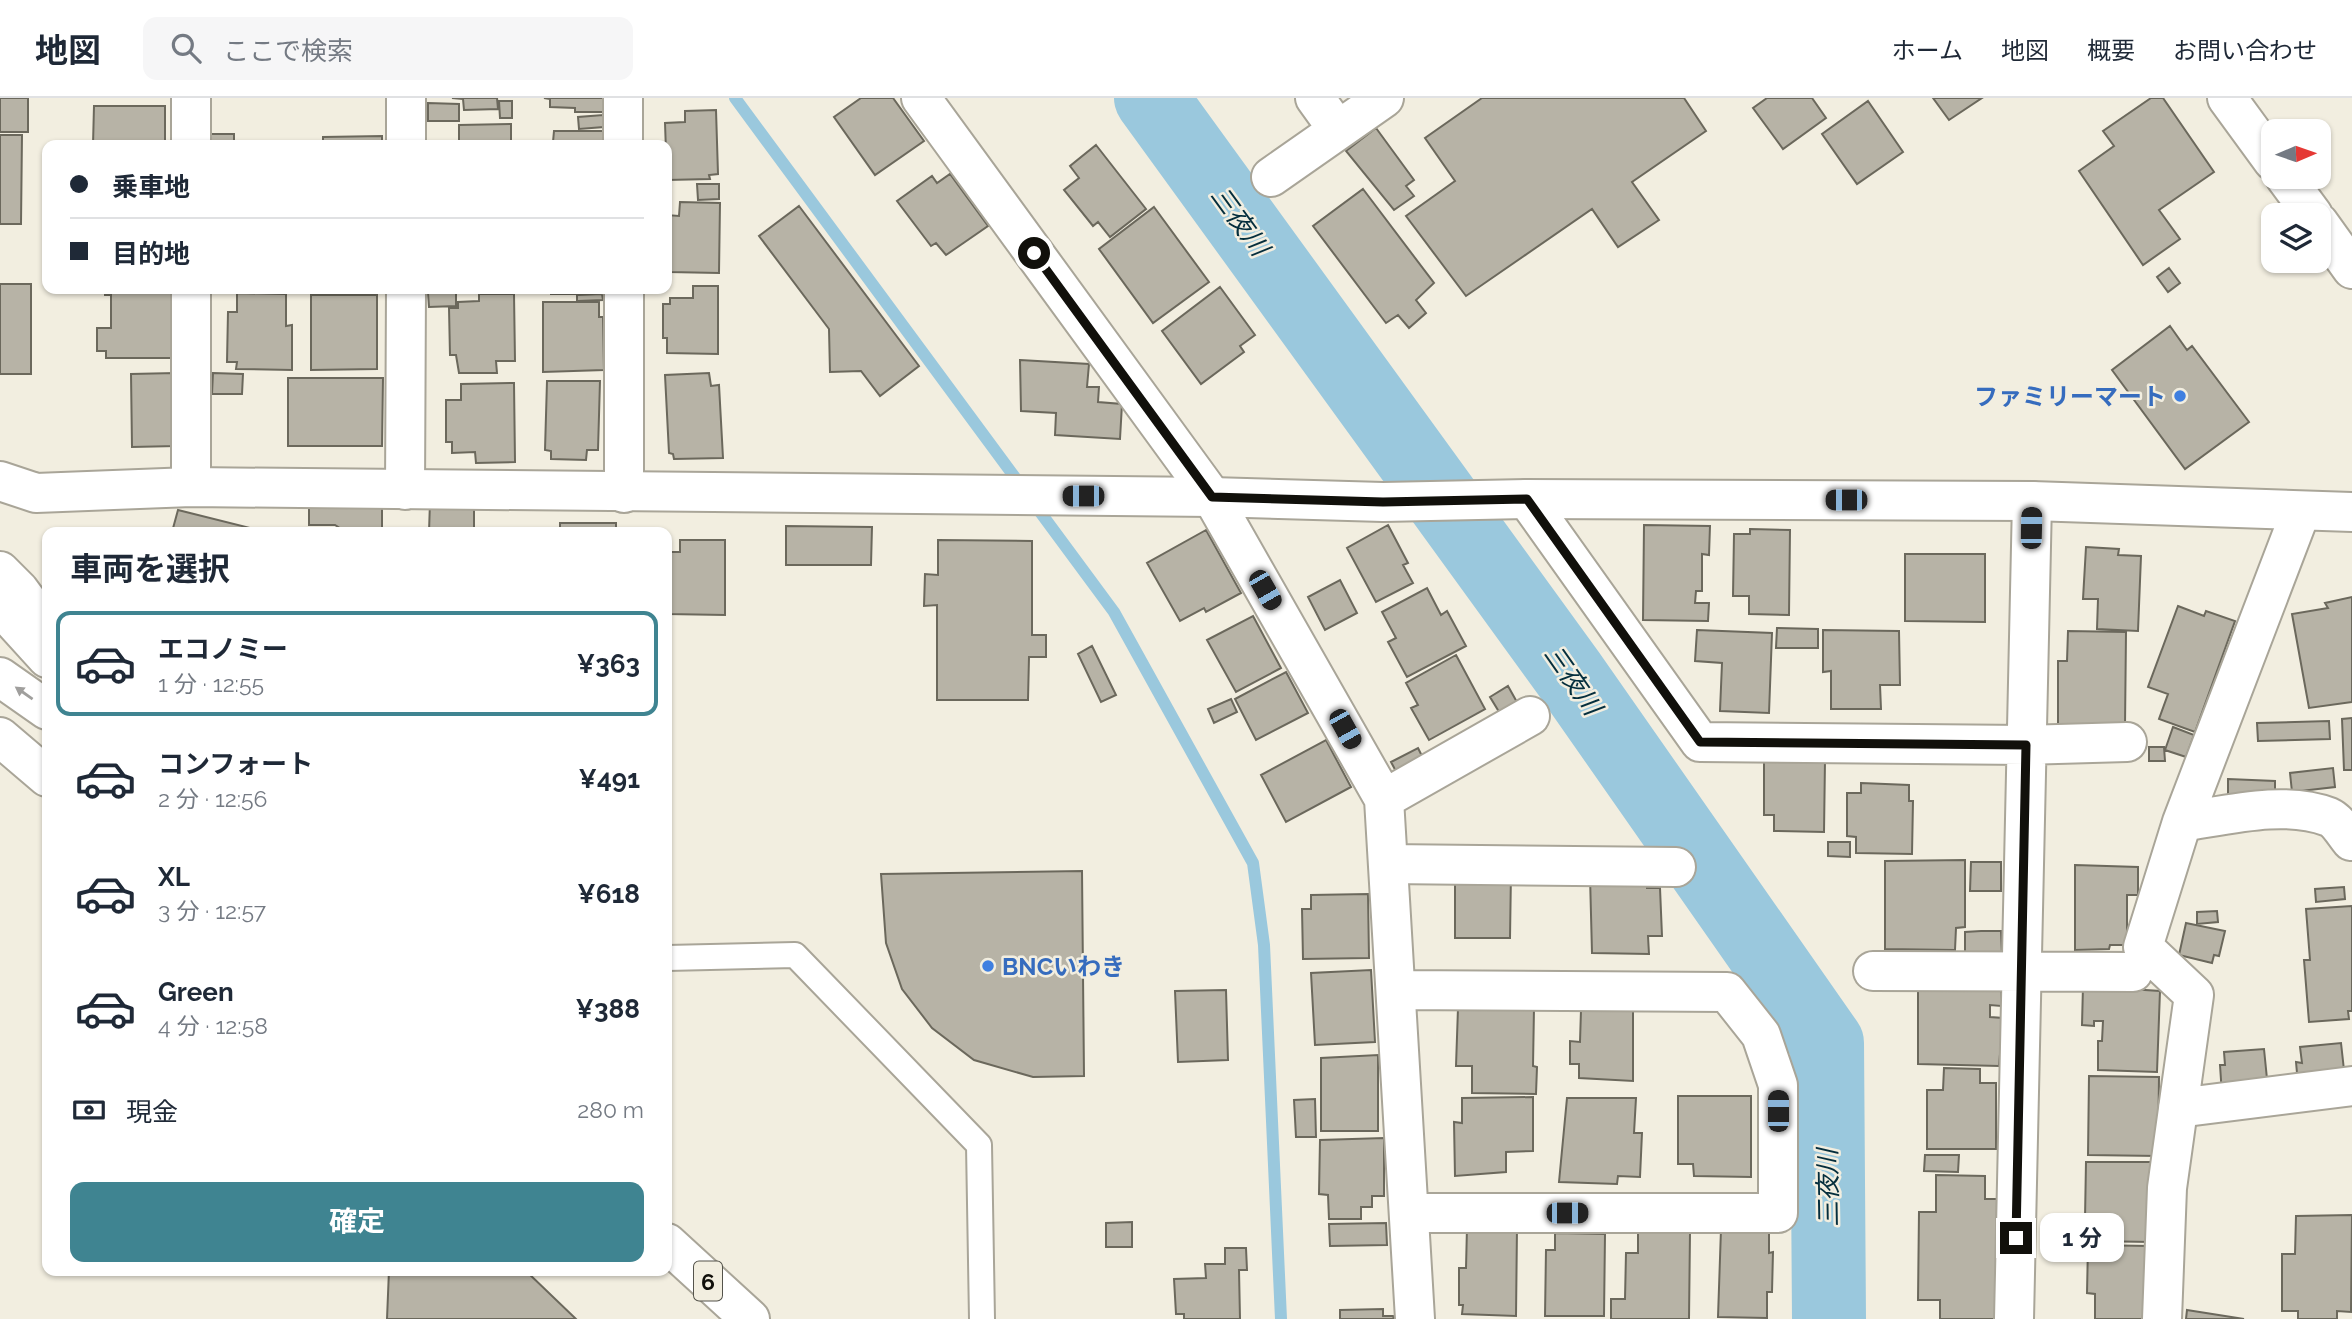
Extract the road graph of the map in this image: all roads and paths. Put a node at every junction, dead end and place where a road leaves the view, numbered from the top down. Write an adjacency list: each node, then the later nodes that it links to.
1 (191, 98): 9 (main road)
2 (407, 98): 10 (main road)
3 (623, 98): 11 (main road)
4 (921, 98): 23 (main road)
5 (1315, 98): 8 (main road)
6 (1384, 98): 8 (main road)
7 (2227, 98): 12 (main road)
8 (1338, 130): 13 (main road)
9 (191, 140)
10 (406, 140)
11 (623, 140)
12 (2261, 145)
13 (1271, 177)
14 (2331, 240): 15 (main road)
15 (2352, 269)
16 (191, 294): 20 (main road)
17 (406, 294): 21 (main road)
18 (624, 294): 22 (main road)
19 (0, 481): 20 (main road)
20 (191, 487): 21 (main road)
21 (405, 490): 22 (main road)
22 (624, 493): 23 (main road)
23 (1212, 497): 24 (main road); 39 (main road)
24 (1527, 499): 25 (main road); 37 (main road)
25 (2032, 501): 26 (main road); 37 (main road)
26 (2301, 510): 27 (main road); 40 (main road)
27 (2352, 512)
28 (0, 571): 30 (main road)
29 (0, 606): 31 (main road)
30 (42, 621)
31 (42, 652)
32 (0, 677): 33 (main road, one-way to 32)
33 (42, 706)
34 (1530, 716): 39 (main road)
35 (0, 737): 38 (main road)
36 (2127, 743): 37 (main road)
37 (2026, 745): 45 (main road)
38 (42, 772)
39 (1384, 799): 42 (main road)
40 (2182, 822): 41 (main road); 50 (main road)
41 (2351, 841)
42 (1388, 864): 43 (main road); 48 (main road)
43 (1676, 867)
44 (672, 958): 54 (lane)
45 (2023, 969): 46 (main road); 47 (main road); 56 (main road)
46 (1873, 971)
47 (2133, 972)
48 (1396, 990): 51 (main road); 51 (main road)
49 (2352, 1086): 50 (main road)
50 (2178, 1108): 57 (main road)
51 (1409, 1213): 55 (main road)
52 (672, 1248): 53 (main road, 6)
53 (750, 1319)
54 (982, 1319)
55 (1415, 1319)
56 (2014, 1319)
57 (2162, 1319)

